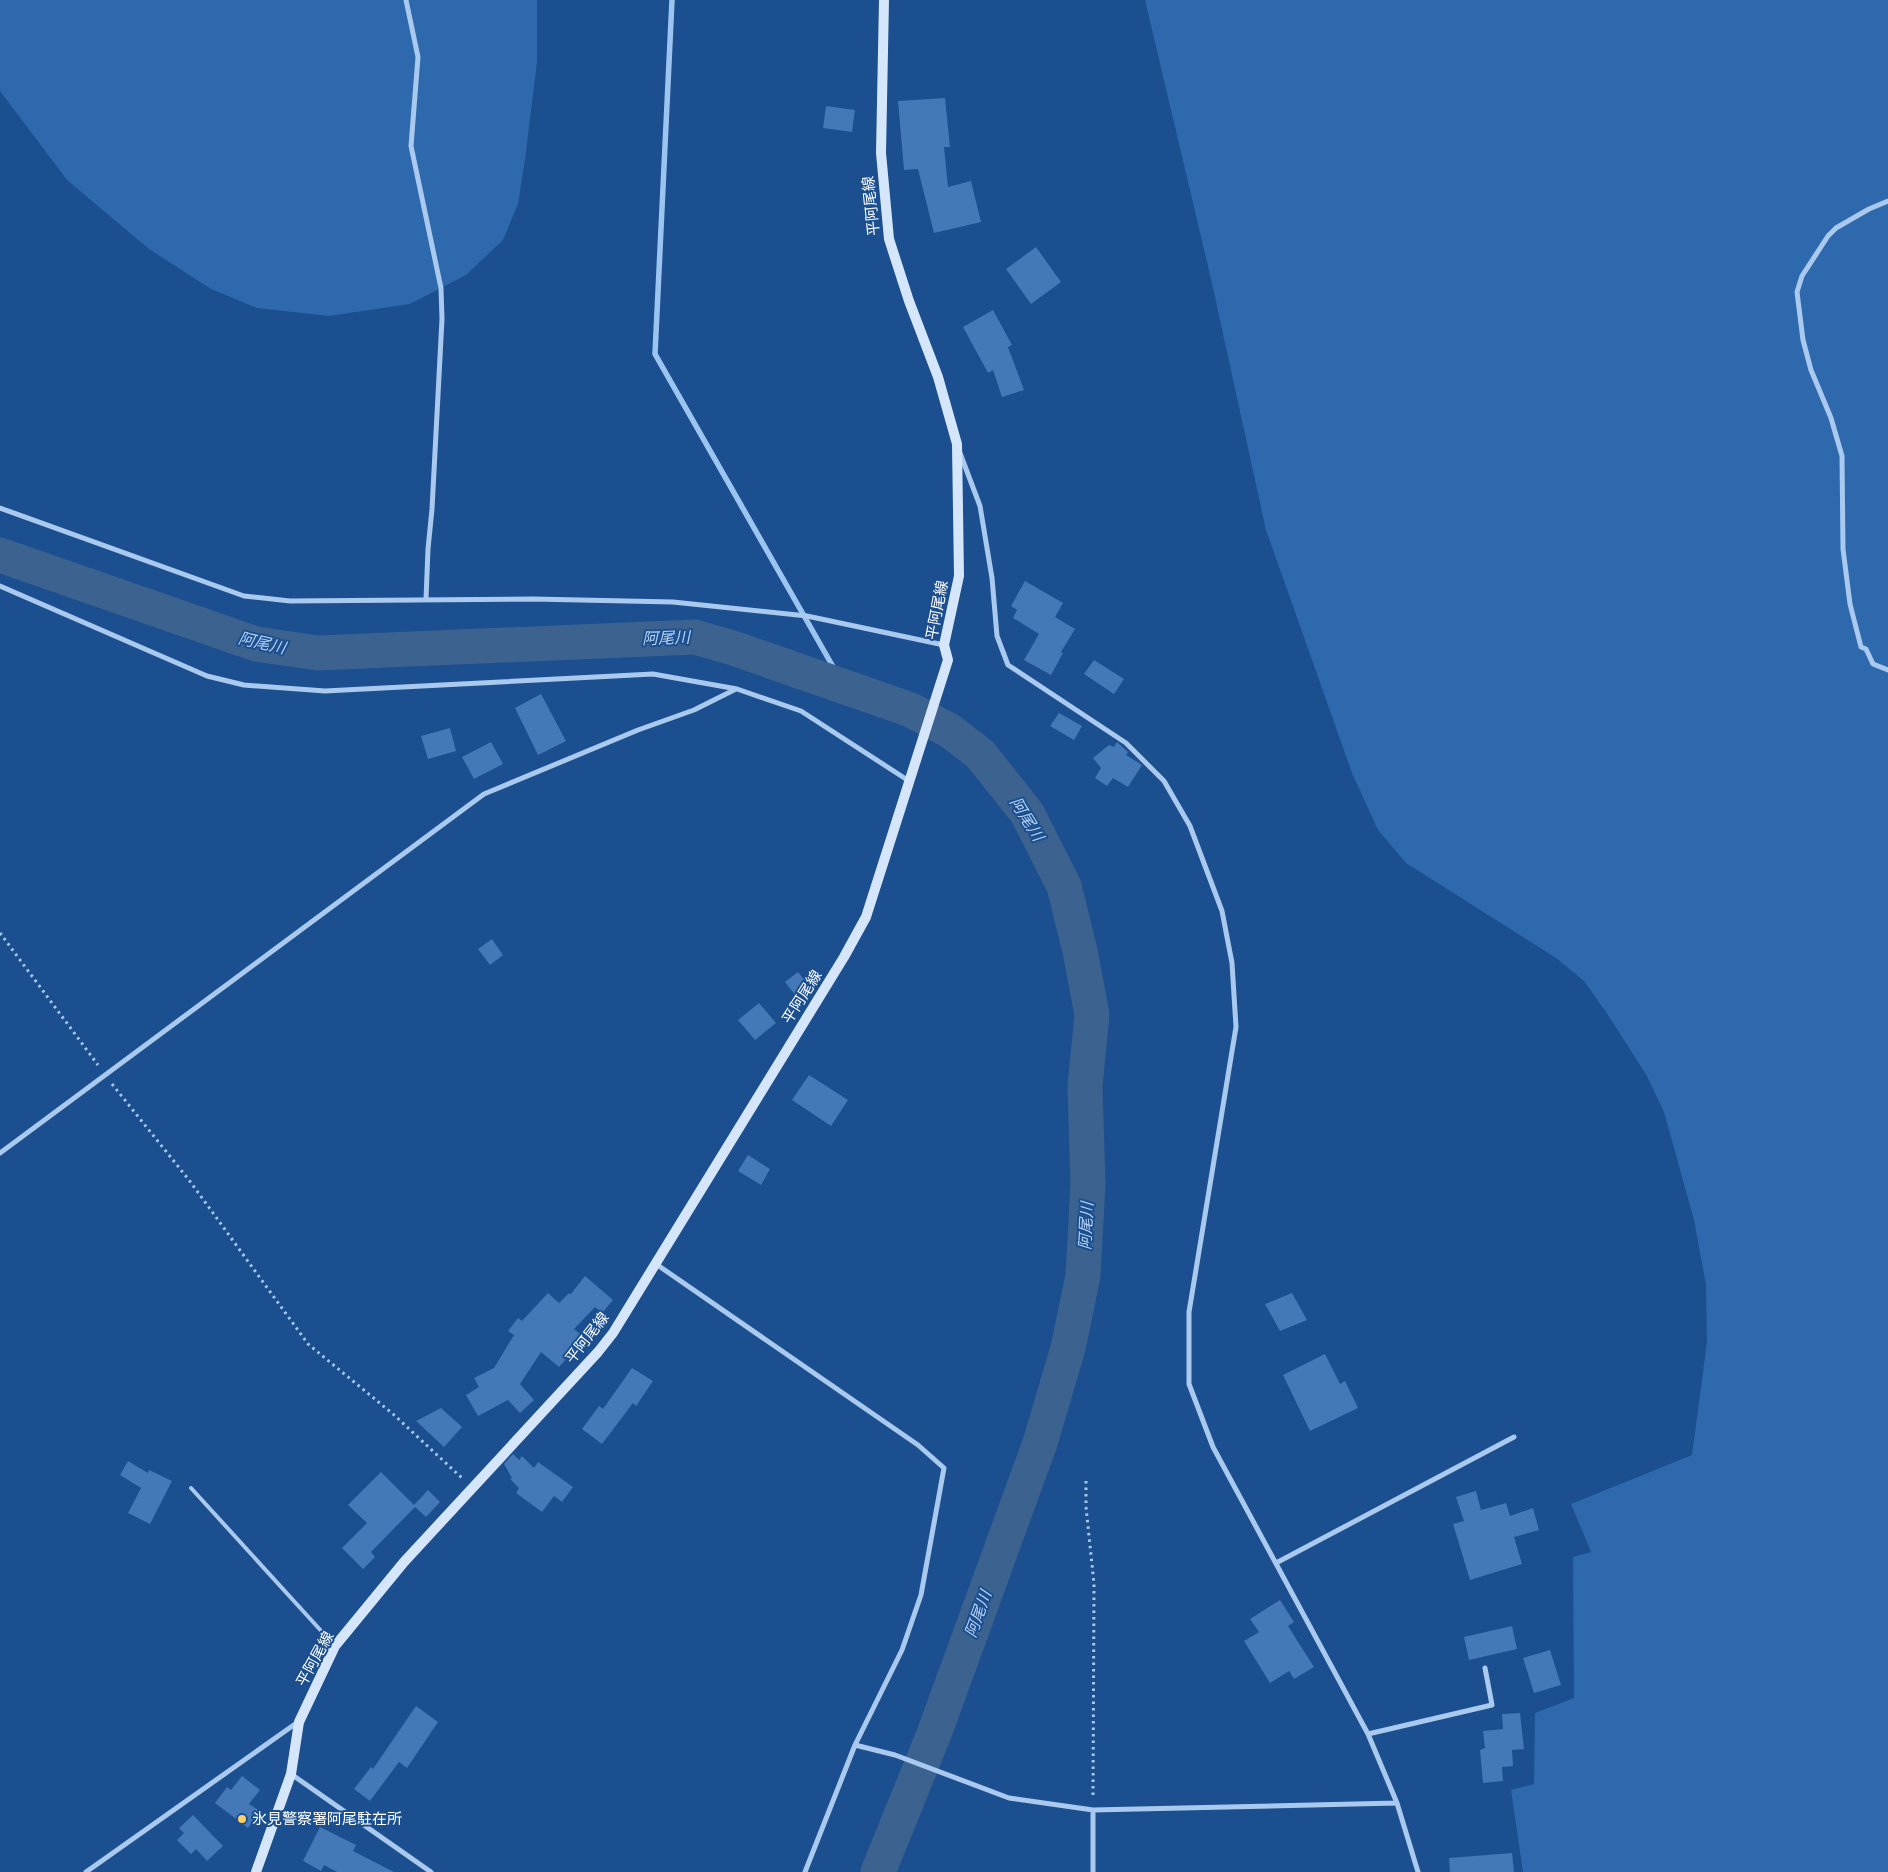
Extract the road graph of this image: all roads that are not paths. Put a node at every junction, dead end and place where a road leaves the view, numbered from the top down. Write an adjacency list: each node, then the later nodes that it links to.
1 (406, 0): 7 (street)
2 (884, 0): 4 (main road, 平阿尾線)
3 (1888, 201): 9 (street)
4 (957, 444): 8 (main road, 平阿尾線); 16 (street)
5 (0, 508): 7 (street)
6 (0, 586): 10 (street)
7 (426, 599): 8 (street)
8 (944, 645): 11 (main road, 平阿尾線)
9 (1888, 670)
10 (737, 689): 11 (street); 12 (street)
11 (909, 780): 13 (main road, 平阿尾線)
12 (0, 1154)
13 (656, 1264): 17 (main road, 平阿尾線); 21 (street)
14 (1514, 1437): 16 (street)
15 (191, 1488): 17 (lane)
16 (1276, 1563): 20 (street)
17 (335, 1646): 19 (main road, 平阿尾線)
18 (1485, 1668): 20 (street)
19 (299, 1722): 22 (main road, 平阿尾線); 25 (street)
20 (1368, 1734): 23 (street)
21 (855, 1745): 24 (street); 28 (street)
22 (291, 1774): 26 (main road, 平阿尾線); 27 (street)
23 (1397, 1803): 24 (street); 30 (street)
24 (1093, 1810): 29 (street)
25 (86, 1872)
26 (256, 1872)
27 (431, 1872)
28 (804, 1872)
29 (1093, 1872)
30 (1418, 1872)

